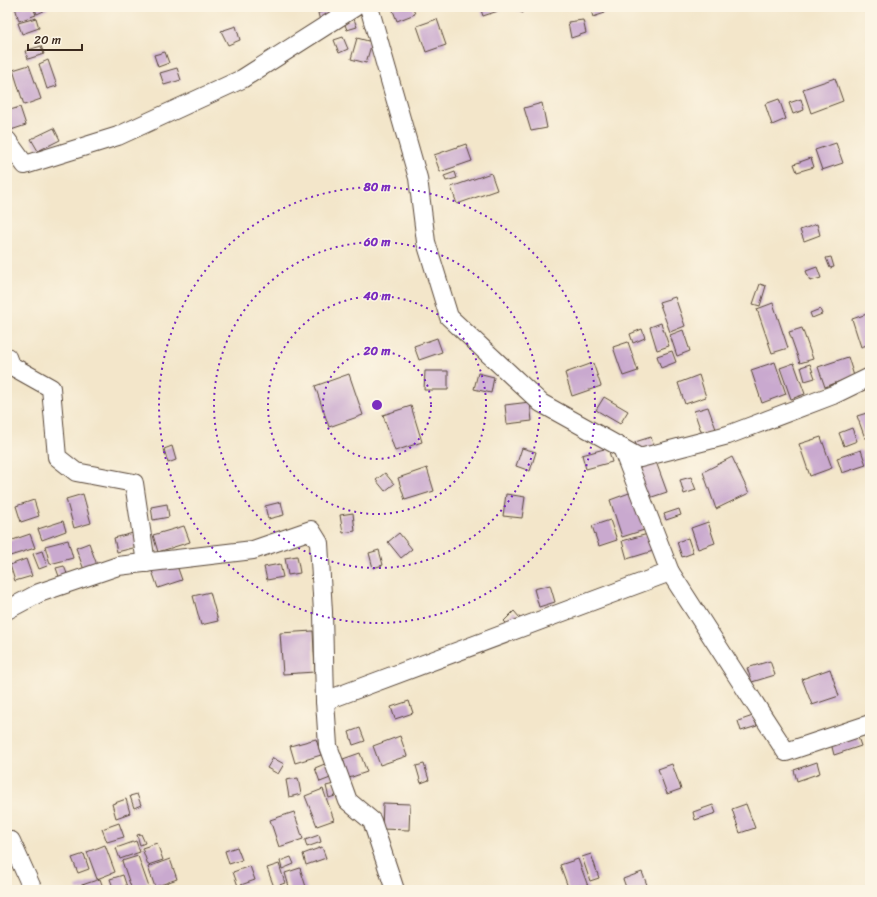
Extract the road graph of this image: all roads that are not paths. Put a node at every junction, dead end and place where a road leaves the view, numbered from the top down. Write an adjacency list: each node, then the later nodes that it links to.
1 (354, 7): 3 (street)
2 (369, 7): 6 (street)
3 (7, 140)
4 (7, 357): 7 (street)
5 (870, 377): 6 (street)
6 (622, 448): 8 (street)
7 (146, 563): 9 (street); 10 (street)
8 (670, 572): 10 (street); 11 (street)
9 (7, 610)
10 (325, 700): 14 (street)
11 (870, 724)
12 (7, 841): 13 (street)
13 (33, 890)
14 (395, 890)

